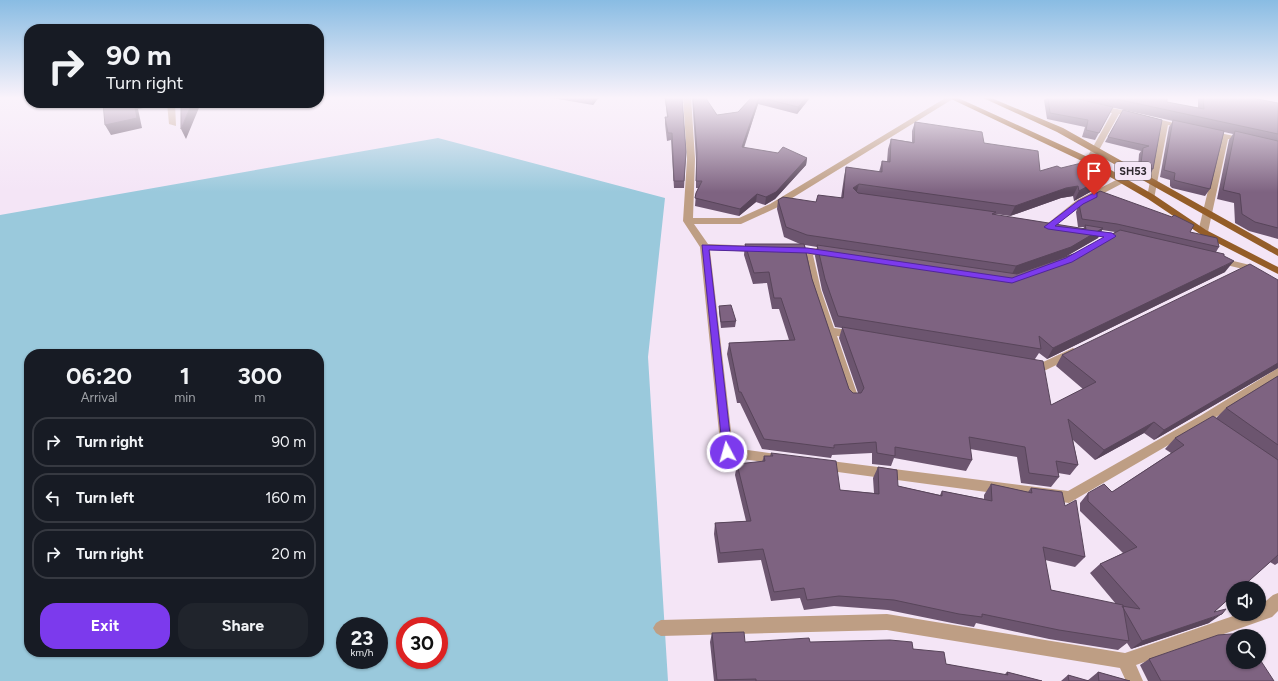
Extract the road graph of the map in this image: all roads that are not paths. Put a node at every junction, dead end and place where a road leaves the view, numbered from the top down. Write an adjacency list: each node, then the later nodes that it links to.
1 (689, 129): 16 (street)
2 (900, 129): 16 (street)
3 (1019, 129): 11 (main road, SH53)
4 (1057, 129): 10 (main road, SH53)
5 (1107, 129): 10 (street)
6 (1164, 129): 13 (street)
7 (1194, 129): 8 (street)
8 (1225, 136): 9 (street); 15 (street)
9 (1255, 142)
10 (1096, 150): 11 (street); 13 (main road, SH53)
11 (1089, 162): 12 (main road, SH53)
12 (1122, 180): 14 (main road, SH53); 18 (street)
13 (1154, 183): 14 (street); 15 (main road, SH53)
14 (1151, 197): 21 (main road, SH53)
15 (1207, 213): 21 (street); 29 (main road, SH53)
16 (688, 221): 25 (street)
17 (1036, 225): 18 (street)
18 (1048, 227): 19 (street)
19 (1062, 229)
20 (1077, 231): 22 (street)
21 (1203, 232): 32 (main road, SH53)
22 (1112, 236): 23 (street); 24 (street)
23 (1135, 241)
24 (1100, 243)
25 (705, 247): 26 (street); 43 (street)
26 (767, 249)
27 (783, 250): 28 (street)
28 (807, 250): 30 (street); 35 (street)
29 (1278, 253)
30 (838, 255)
31 (1210, 258): 32 (street)
32 (1251, 264): 33 (main road, SH53); 34 (street)
33 (1278, 271)
34 (1233, 274)
35 (831, 331): 36 (street); 40 (street)
36 (862, 336)
37 (1084, 346): 38 (street)
38 (1018, 363)
39 (1278, 372): 41 (street)
40 (853, 399)
41 (1204, 419): 42 (street); 44 (street)
42 (1216, 428)
43 (789, 460)
44 (812, 463)
45 (1278, 600): 47 (street)
46 (660, 628): 47 (street)
47 (1125, 661): 48 (street)
48 (1135, 681)

